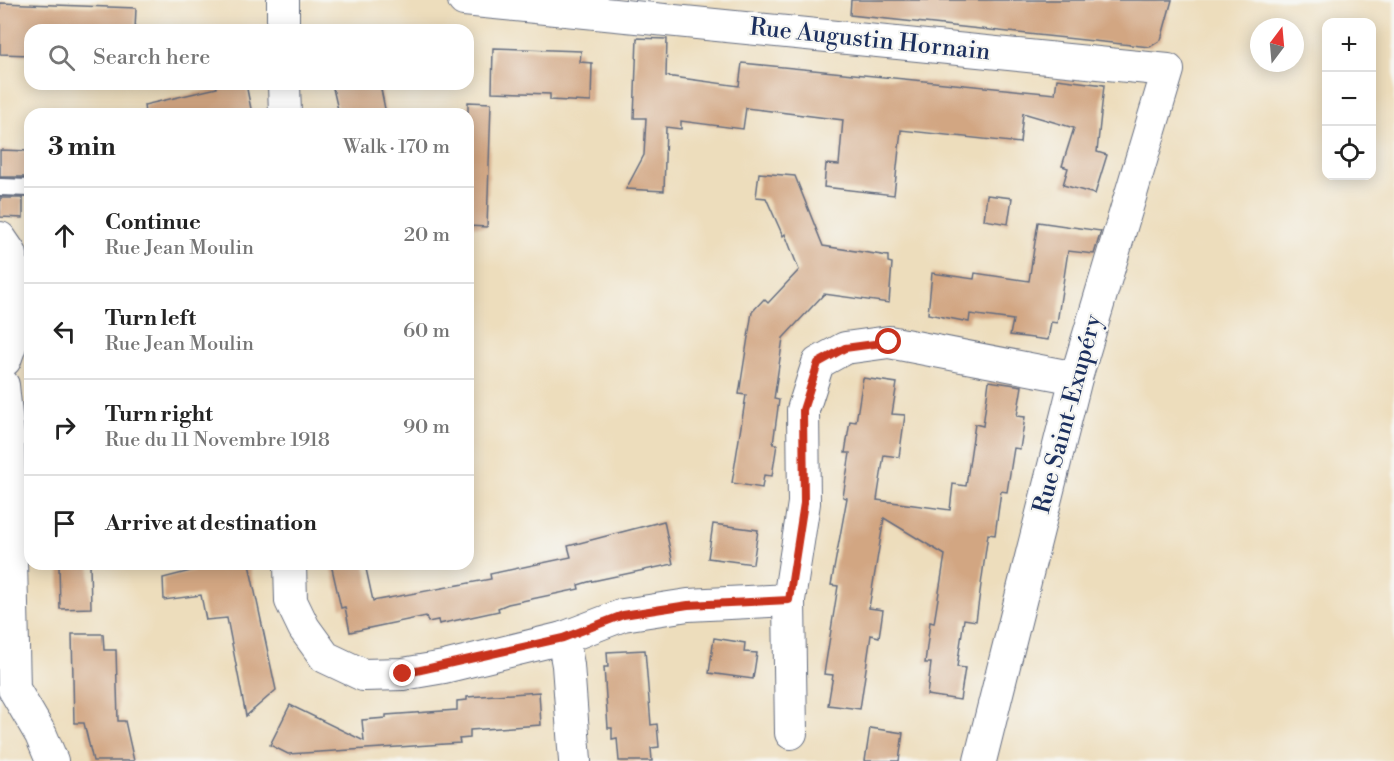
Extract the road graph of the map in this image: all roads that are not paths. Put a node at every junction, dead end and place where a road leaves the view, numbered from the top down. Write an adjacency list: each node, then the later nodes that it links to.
1 (283, 0): 3 (street)
2 (464, 0): 4 (street, Rue Augustin Hornain)
3 (283, 24)
4 (1168, 70): 11 (street, Rue Saint-Exupéry)
5 (284, 90): 6 (street)
6 (285, 108)
7 (0, 187): 8 (lane)
8 (24, 188)
9 (0, 238): 10 (street)
10 (0, 363)
11 (1076, 378): 14 (street); 20 (street, Rue Saint-Exupéry)
12 (0, 381): 16 (street)
13 (290, 570): 15 (street)
14 (789, 600): 15 (street); 17 (street)
15 (563, 638): 19 (street)
16 (7, 690): 18 (street)
17 (791, 733)
18 (52, 761)
19 (575, 761)
20 (980, 761)

